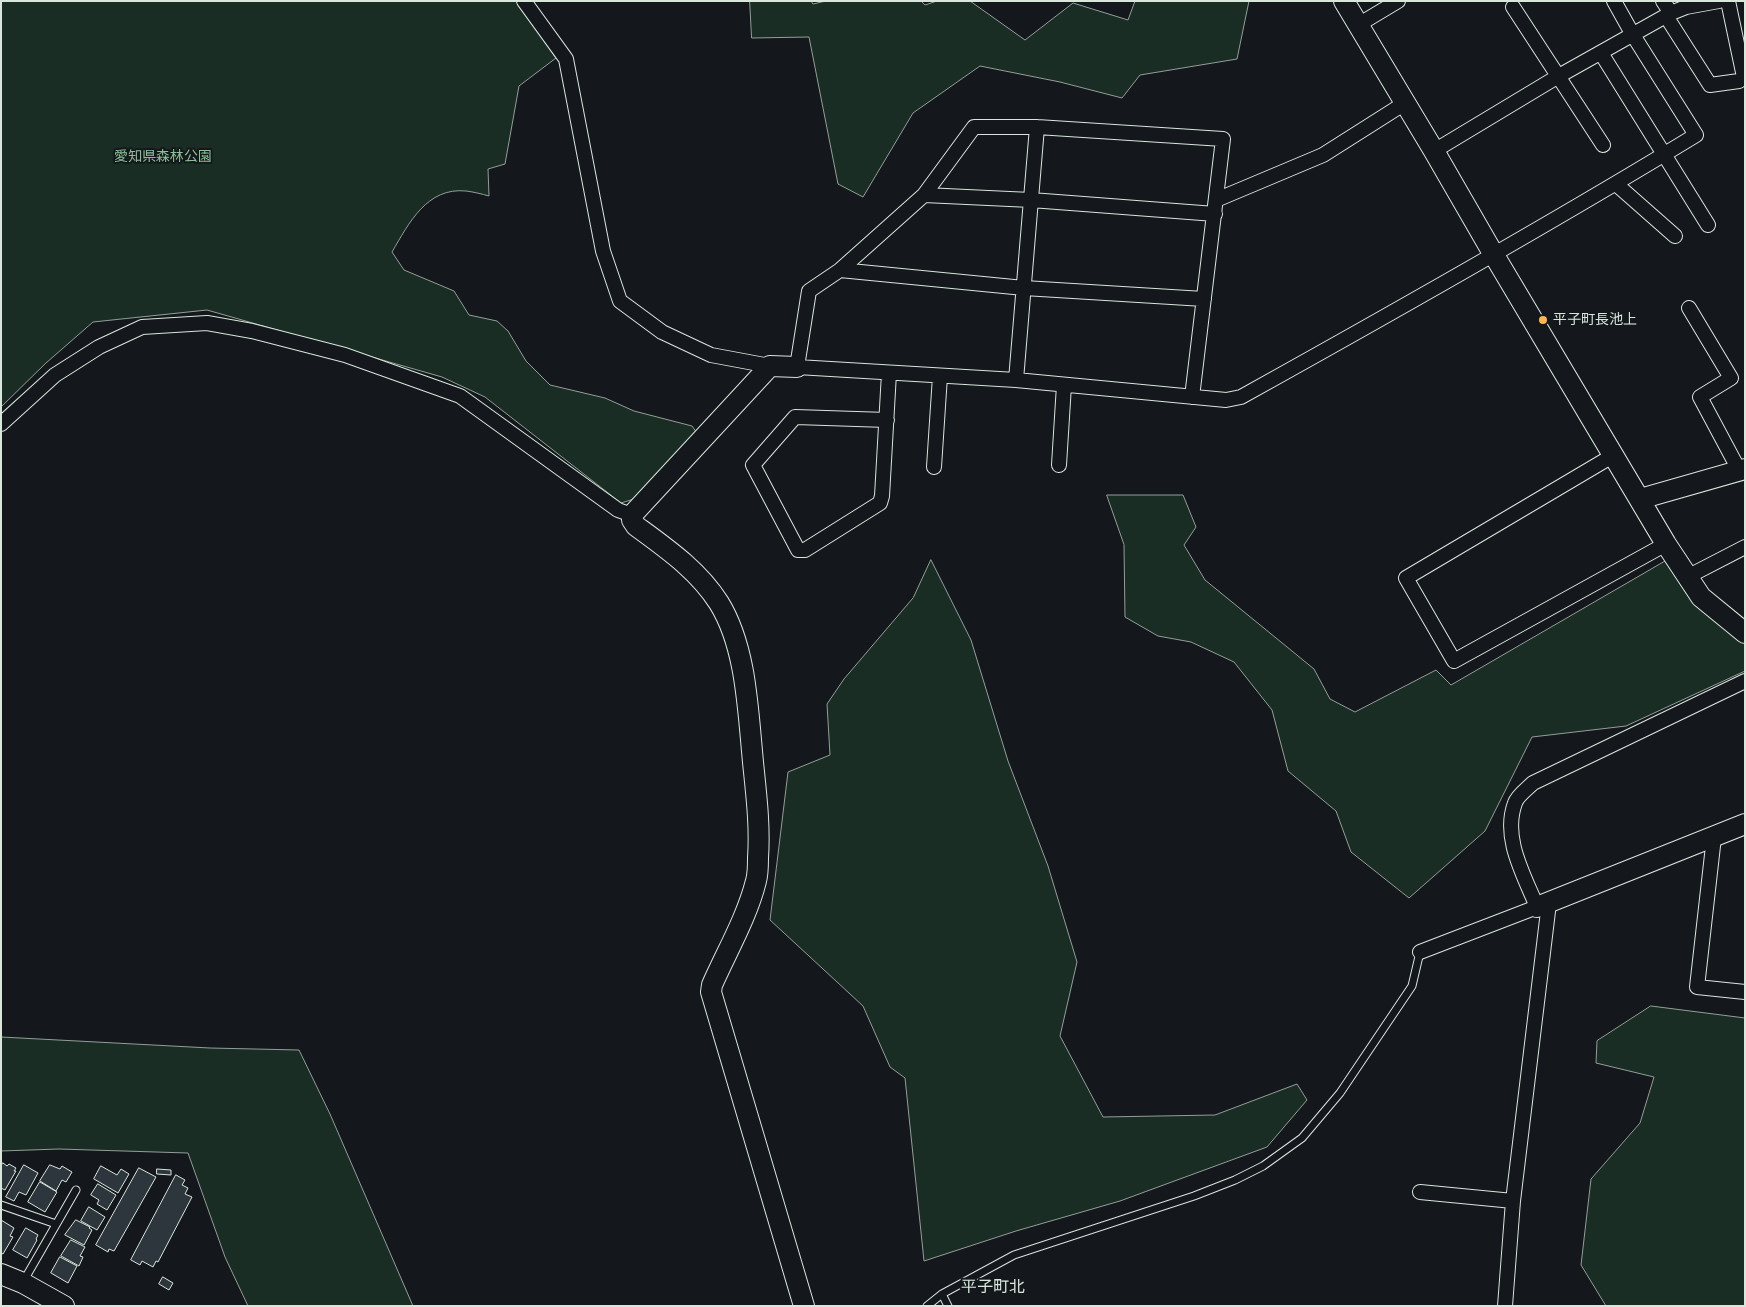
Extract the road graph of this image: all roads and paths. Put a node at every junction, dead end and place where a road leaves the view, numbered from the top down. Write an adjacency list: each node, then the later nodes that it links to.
1 (524, 1): 29 (street)
2 (1344, 1): 9 (street)
3 (1398, 1): 9 (street)
4 (1614, 1): 10 (street)
5 (1719, 1): 8 (street)
6 (1728, 1): 8 (street)
7 (1513, 6): 12 (street)
8 (1667, 10): 10 (street)
9 (1358, 25): 13 (street)
10 (1633, 35): 11 (street); 17 (street)
11 (1601, 53): 12 (street); 17 (street)
12 (1557, 78): 15 (street); 16 (street)
13 (1405, 103): 16 (street); 21 (street)
14 (1037, 127): 19 (street); 20 (street); 21 (street)
15 (1603, 145)
16 (1434, 151): 24 (street)
17 (1663, 155): 18 (street); 22 (street)
18 (1616, 184): 23 (street); 24 (street)
19 (924, 195): 20 (street); 25 (street)
20 (1031, 200): 21 (street); 26 (street)
21 (1216, 207): 27 (street)
22 (1708, 225)
23 (1675, 236)
24 (1494, 255): 35 (street); 38 (street)
25 (840, 270): 26 (street); 30 (street)
26 (1024, 288): 27 (street); 33 (street)
27 (1204, 299): 35 (street)
28 (1689, 308): 41 (street)
29 (770, 366): 30 (street); 43 (street)
30 (797, 367): 31 (street)
31 (890, 373): 32 (street); 36 (street)
32 (940, 376): 33 (street); 40 (street)
33 (1016, 380): 34 (street)
34 (1064, 385): 35 (street); 39 (street)
35 (1192, 397)
36 (887, 420): 36 (street)
37 (1, 424): 43 (street)
38 (1614, 455): 42 (street); 44 (street)
39 (1060, 465)
40 (934, 468)
41 (1742, 469): 42 (street)
42 (1640, 499): 44 (street)
43 (632, 514): 63 (street)
44 (1666, 544): 46 (street)
45 (1745, 547): 46 (street)
46 (1687, 576): 47 (street)
47 (1742, 627)
48 (1745, 681): 51 (street)
49 (1745, 824): 50 (street)
50 (1714, 837): 51 (street); 53 (street)
51 (1543, 905): 52 (street); 56 (street)
52 (1420, 952): 61 (lane)
53 (1745, 992)
54 (76, 1190): 58 (lane)
55 (1420, 1192): 56 (street)
56 (1513, 1201): 66 (street)
57 (1, 1205): 58 (lane)
58 (56, 1224): 60 (lane)
59 (1, 1274): 60 (street)
60 (22, 1283): 62 (street)
61 (942, 1294): 64 (lane); 65 (lane)
62 (64, 1306)
63 (804, 1306)
64 (927, 1306)
65 (948, 1306)
66 (1505, 1306)

